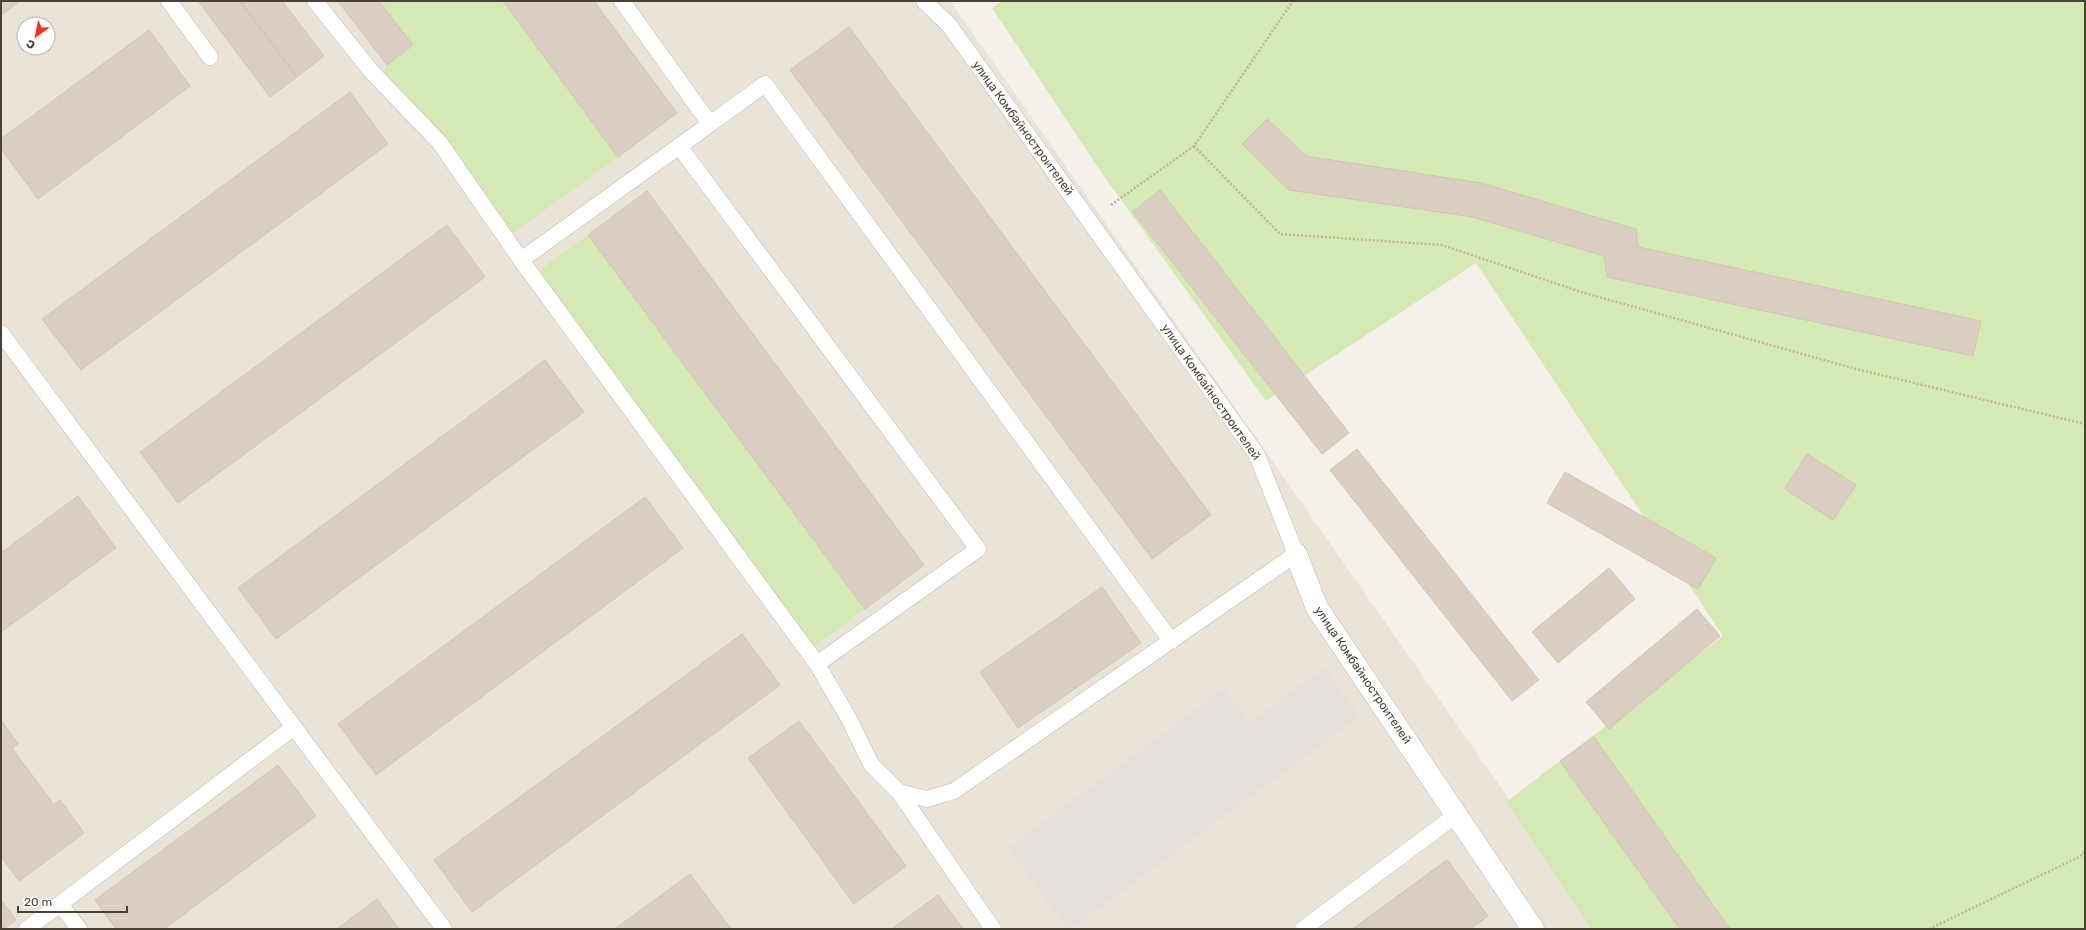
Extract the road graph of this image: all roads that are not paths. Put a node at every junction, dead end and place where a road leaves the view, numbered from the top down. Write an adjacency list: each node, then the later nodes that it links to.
1 (169, 1): 5 (lane)
2 (315, 1): 8 (lane)
3 (622, 1): 6 (lane)
4 (924, 1): 10 (lane, улица Комбайностроителей)
5 (210, 57)
6 (710, 124): 7 (lane); 11 (lane)
7 (679, 146): 8 (lane); 12 (lane)
8 (521, 260): 12 (lane)
9 (1, 333): 13 (lane)
10 (1296, 554): 11 (lane); 15 (street, улица Комбайностроителей)
11 (1171, 641): 14 (lane)
12 (817, 664): 14 (lane)
13 (294, 728): 16 (lane); 19 (lane)
14 (899, 792): 20 (lane)
15 (1456, 815): 21 (lane); 22 (street, улица Комбайностроителей)
16 (60, 904): 17 (lane); 18 (lane)
17 (27, 929)
18 (79, 929)
19 (444, 929)
20 (993, 929)
21 (1303, 929)
22 (1533, 929)

